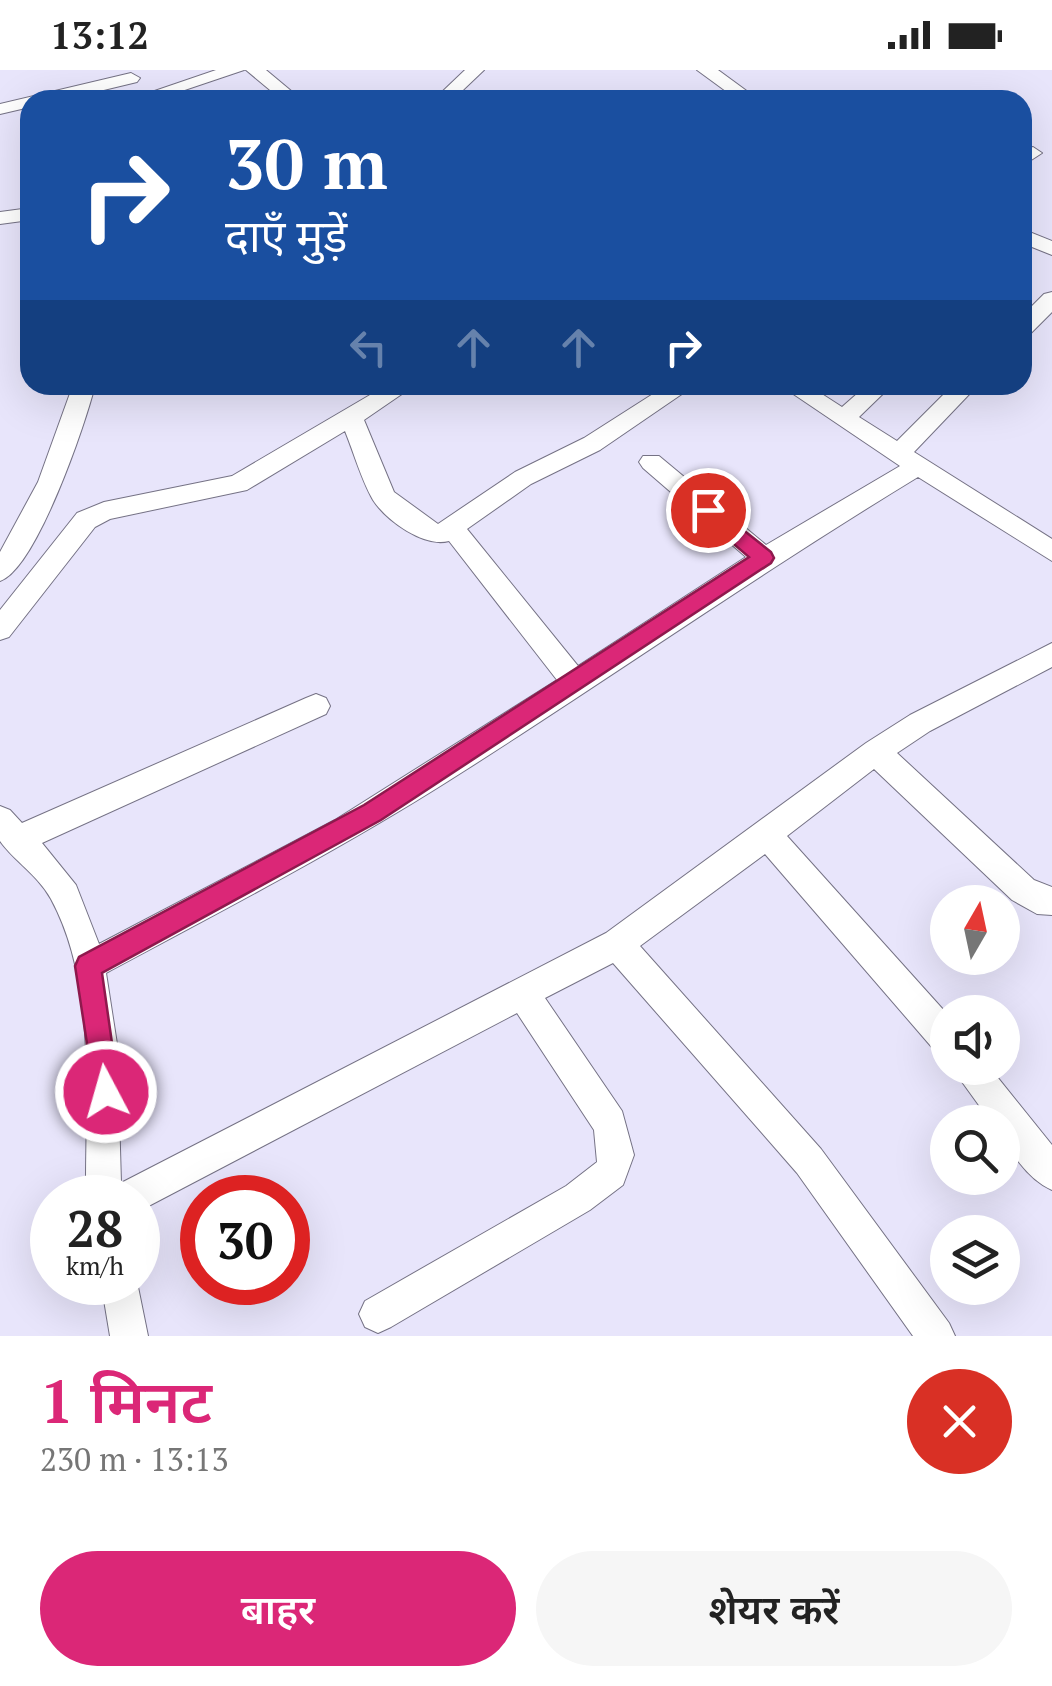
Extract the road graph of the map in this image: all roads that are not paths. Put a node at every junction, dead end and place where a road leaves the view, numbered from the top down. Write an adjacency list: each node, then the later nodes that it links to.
1 (235, 70): 7 (street)
2 (255, 70): 8 (street)
3 (475, 70): 9 (street)
4 (706, 70): 10 (street)
5 (128, 74): 6 (street)
6 (74, 90)
7 (171, 90)
8 (280, 90)
9 (452, 90)
10 (735, 90)
11 (81, 395): 24 (street)
12 (387, 395): 17 (street)
13 (668, 395): 21 (street)
14 (807, 395): 18 (street)
15 (870, 395): 18 (street)
16 (959, 395): 19 (street)
17 (351, 417): 21 (street); 25 (street)
18 (844, 419): 19 (street)
19 (908, 460): 22 (street); 23 (street)
20 (651, 462): 23 (street)
21 (452, 529): 28 (street)
22 (1052, 551)
23 (764, 558): 28 (street)
24 (0, 572)
25 (10, 595): 26 (street)
26 (0, 629)
27 (1052, 654): 30 (street)
28 (575, 682): 35 (street)
29 (316, 706): 31 (street)
30 (876, 752): 32 (street); 33 (street)
31 (8, 830): 35 (street)
32 (766, 835): 34 (street); 37 (street)
33 (1052, 901)
34 (616, 944): 36 (street); 45 (street)
35 (88, 966): 40 (street)
36 (523, 992): 41 (street); 43 (street)
37 (930, 1020)
38 (982, 1085): 39 (street)
39 (1052, 1174)
40 (104, 1175)
41 (160, 1182)
42 (123, 1305): 44 (street)
43 (378, 1314)
44 (129, 1336)
45 (936, 1336)

